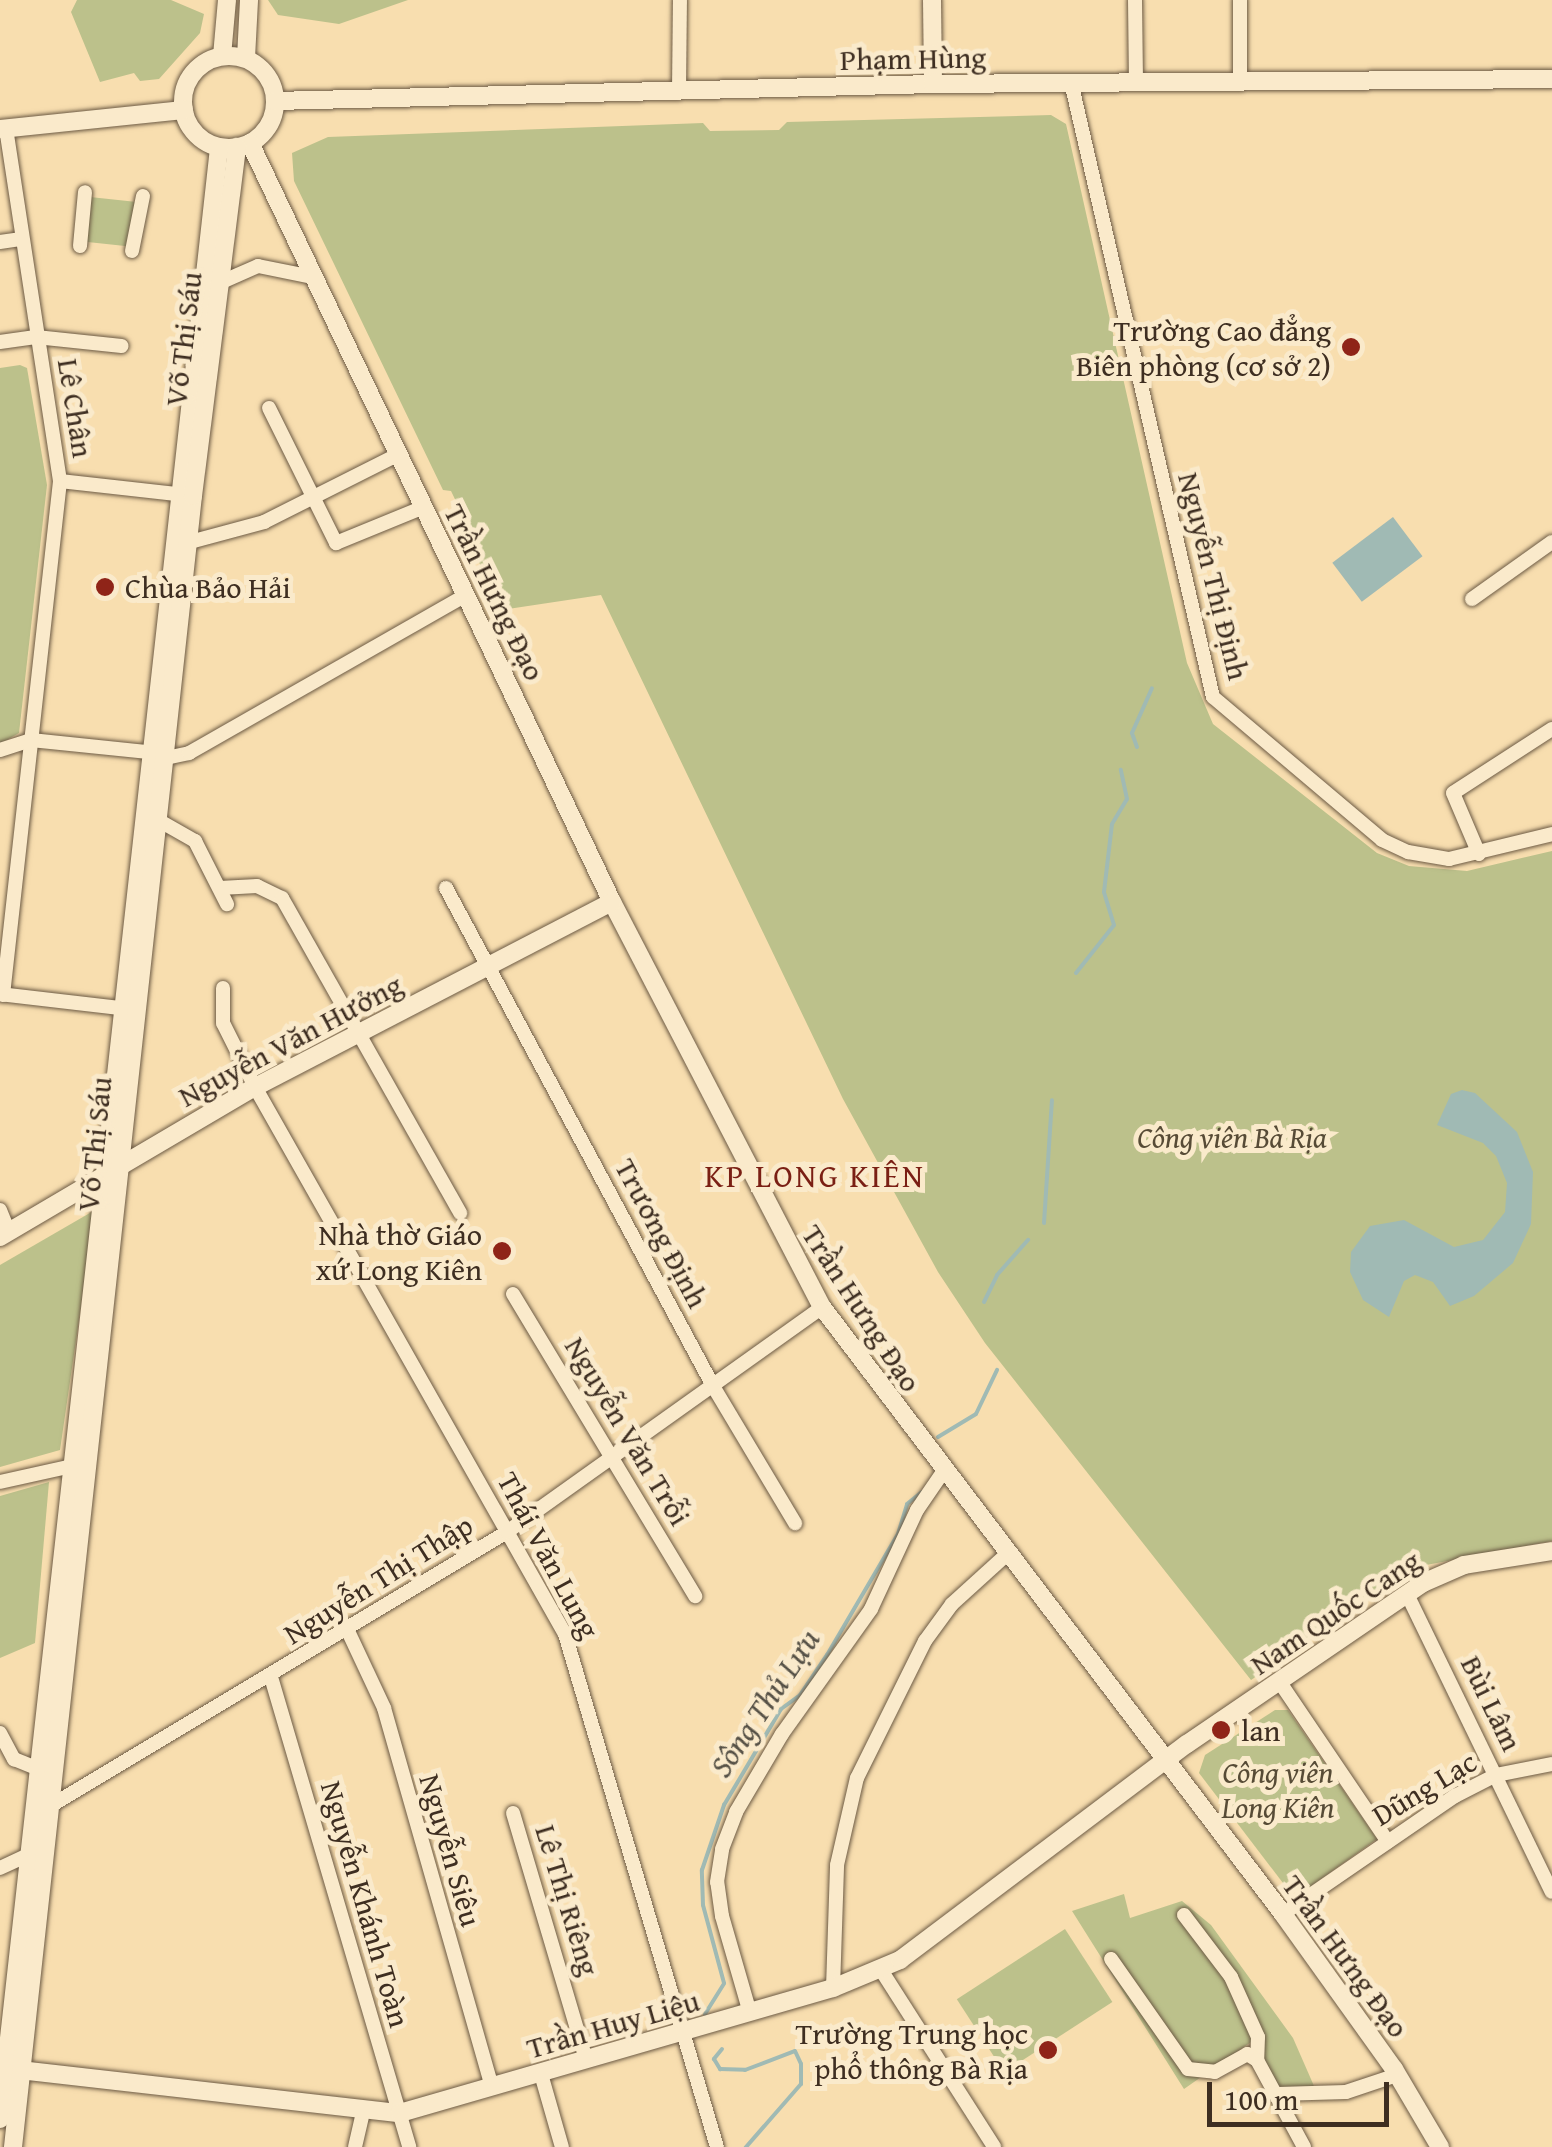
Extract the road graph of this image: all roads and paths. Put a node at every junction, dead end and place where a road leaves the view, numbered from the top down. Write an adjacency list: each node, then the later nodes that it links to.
1 (226, 0): 7 (street)
2 (249, 0): 8 (street)
3 (680, 0): 14 (street)
4 (932, 0): 13 (street)
5 (1136, 0): 12 (street)
6 (1240, 0): 11 (street)
7 (222, 56): 8 (street); 16 (street)
8 (246, 58): 15 (street)
9 (1552, 79): 11 (street, Phạm Hùng)
10 (1071, 82): 12 (street, Phạm Hùng); 13 (street, Phạm Hùng); 46 (street, Nguyễn Thị Định)
11 (1240, 82): 12 (street, Phạm Hùng)
12 (1136, 83)
13 (933, 84): 14 (street, Phạm Hùng)
14 (679, 91): 15 (street, Phạm Hùng)
15 (275, 102): 18 (street)
16 (184, 110): 17 (street); 18 (street)
17 (3, 128): 21 (street, Lê Chân)
18 (235, 146): 25 (street, Trần Hưng Đạo); 26 (street, Võ Thị Sáu); 33 (street, Võ Thị Sáu)
19 (85, 192): 23 (street)
20 (142, 196): 24 (street)
21 (22, 239): 22 (street); 27 (street, Lê Chân)
22 (0, 242)
23 (80, 246)
24 (132, 251)
25 (312, 277): 26 (street); 31 (street, Trần Hưng Đạo)
26 (216, 285): 36 (street, Võ Thị Sáu)
27 (36, 337): 28 (street); 29 (street); 32 (street, Lê Chân)
28 (0, 342)
29 (122, 346)
30 (270, 408): 34 (street)
31 (398, 455): 34 (street); 35 (street, Trần Hưng Đạo)
32 (60, 482): 33 (street); 41 (street, Lê Chân)
33 (176, 494): 43 (street, Võ Thị Sáu)
34 (312, 499): 35 (street); 36 (street)
35 (424, 506): 38 (street, Trần Hưng Đạo)
36 (190, 542): 43 (street, Võ Thị Sáu)
37 (1552, 542): 39 (street)
38 (466, 595): 43 (street); 49 (street, Trần Hưng Đạo)
39 (1472, 600)
40 (1552, 730): 46 (street)
41 (32, 740): 42 (street); 43 (street); 53 (street, Lê Chân)
42 (0, 750)
43 (157, 755): 44 (street, Võ Thị Sáu); 54 (street, Võ Thị Sáu)
44 (158, 820): 47 (street); 57 (street, Võ Thị Sáu)
45 (1552, 834): 46 (street, Nguyễn Thị Định)
46 (1479, 854)
47 (220, 888): 50 (street); 55 (street)
48 (446, 888): 51 (street, Trương Định)
49 (612, 902): 51 (street, Nguyễn Văn Hưởng); 63 (street, Trần Hưng Đạo)
50 (227, 904)
51 (490, 965): 55 (street, Nguyễn Văn Hưởng); 64 (street, Trương Định)
52 (223, 988): 56 (street, Thái Văn Lung)
53 (2, 995): 54 (street)
54 (120, 1008): 58 (street, Võ Thị Sáu)
55 (359, 1032): 56 (street, Nguyễn Văn Hưởng); 60 (street)
56 (254, 1086): 57 (street, Nguyễn Văn Hưởng); 70 (street, Thái Văn Lung)
57 (118, 1168): 58 (street, Nguyễn Văn Hưởng); 66 (street, Võ Thị Sáu)
58 (100, 1179): 61 (street, Nguyễn Văn Hưởng); 66 (street, Võ Thị Sáu)
59 (0, 1210): 61 (street)
60 (460, 1213)
61 (4, 1234)
62 (513, 1294): 65 (street, Nguyễn Văn Trỗi)
63 (822, 1307): 64 (street, Nguyễn Thị Thập); 67 (street, Trần Hưng Đạo)
64 (713, 1386): 65 (street, Nguyễn Thị Thập); 69 (street, Trương Định)
65 (612, 1459): 70 (street, Nguyễn Thị Thập); 74 (street, Nguyễn Văn Trỗi)
66 (78, 1464): 68 (street); 81 (street, Võ Thị Sáu); 83 (street, Võ Thị Sáu)
67 (943, 1472): 72 (street, Trần Hưng Đạo); 94 (street)
68 (0, 1482)
69 (795, 1523)
70 (507, 1532): 75 (street, Nguyễn Thị Thập); 95 (street, Thái Văn Lung)
71 (1552, 1552): 73 (street, Nam Quốc Cang)
72 (1006, 1555): 79 (street, Trần Hưng Đạo); 93 (street)
73 (1407, 1594): 77 (street, Nam Quốc Cang); 82 (street, Bùi Lâm)
74 (695, 1596)
75 (348, 1631): 76 (street, Nguyễn Thị Thập); 101 (street, Nguyễn Siêu)
76 (271, 1678): 83 (street, Nguyễn Thị Thập); 104 (street, Nguyễn Khánh Toàn)
77 (1279, 1681): 79 (street, Nam Quốc Cang); 86 (street)
78 (0, 1733): 81 (street)
79 (1166, 1760): 89 (street, Trần Hưng Đạo); 92 (street, Trần Huy Liệu)
80 (1552, 1764): 82 (street, Dũng Lạc)
81 (36, 1768): 85 (street, Võ Thị Sáu)
82 (1496, 1775): 86 (street, Dũng Lạc); 88 (street, Bùi Lâm)
83 (47, 1808): 85 (street, Võ Thị Sáu)
84 (513, 1813): 96 (street, Lê Thị Riêng)
85 (34, 1839): 87 (street); 98 (street, Võ Thị Sáu); 98 (street, Võ Thị Sáu)
86 (1388, 1842): 89 (street, Dũng Lạc)
87 (0, 1868)
88 (1552, 1892)
89 (1283, 1914): 100 (street, Trần Hưng Đạo)
90 (1184, 1915): 97 (street)
91 (1110, 1959): 97 (street)
92 (881, 1970): 93 (street, Trần Huy Liệu); 111 (street)
93 (833, 1988): 94 (street, Trần Huy Liệu)
94 (750, 2013): 95 (street, Trần Huy Liệu)
95 (684, 2033): 96 (street, Trần Huy Liệu); 110 (street, Thái Văn Lung)
96 (586, 2060): 99 (street, Trần Huy Liệu)
97 (1257, 2060): 102 (street)
98 (14, 2069): 103 (street, Trần Huy Liệu); 105 (street, Võ Thị Sáu); 106 (street, Võ Thị Sáu)
99 (541, 2074): 101 (street, Trần Huy Liệu); 109 (street)
100 (1396, 2075): 102 (street); 113 (street, Trần Hưng Đạo)
101 (492, 2087): 104 (street, Trần Huy Liệu)
102 (1278, 2094): 112 (street)
103 (362, 2112): 104 (street, Trần Huy Liệu); 107 (street)
104 (400, 2113): 108 (street, Nguyễn Khánh Toàn)
105 (0, 2119)
106 (13, 2147)
107 (355, 2147)
108 (410, 2147)
109 (562, 2147)
110 (717, 2147)
111 (994, 2147)
112 (1304, 2147)
113 (1440, 2147)

